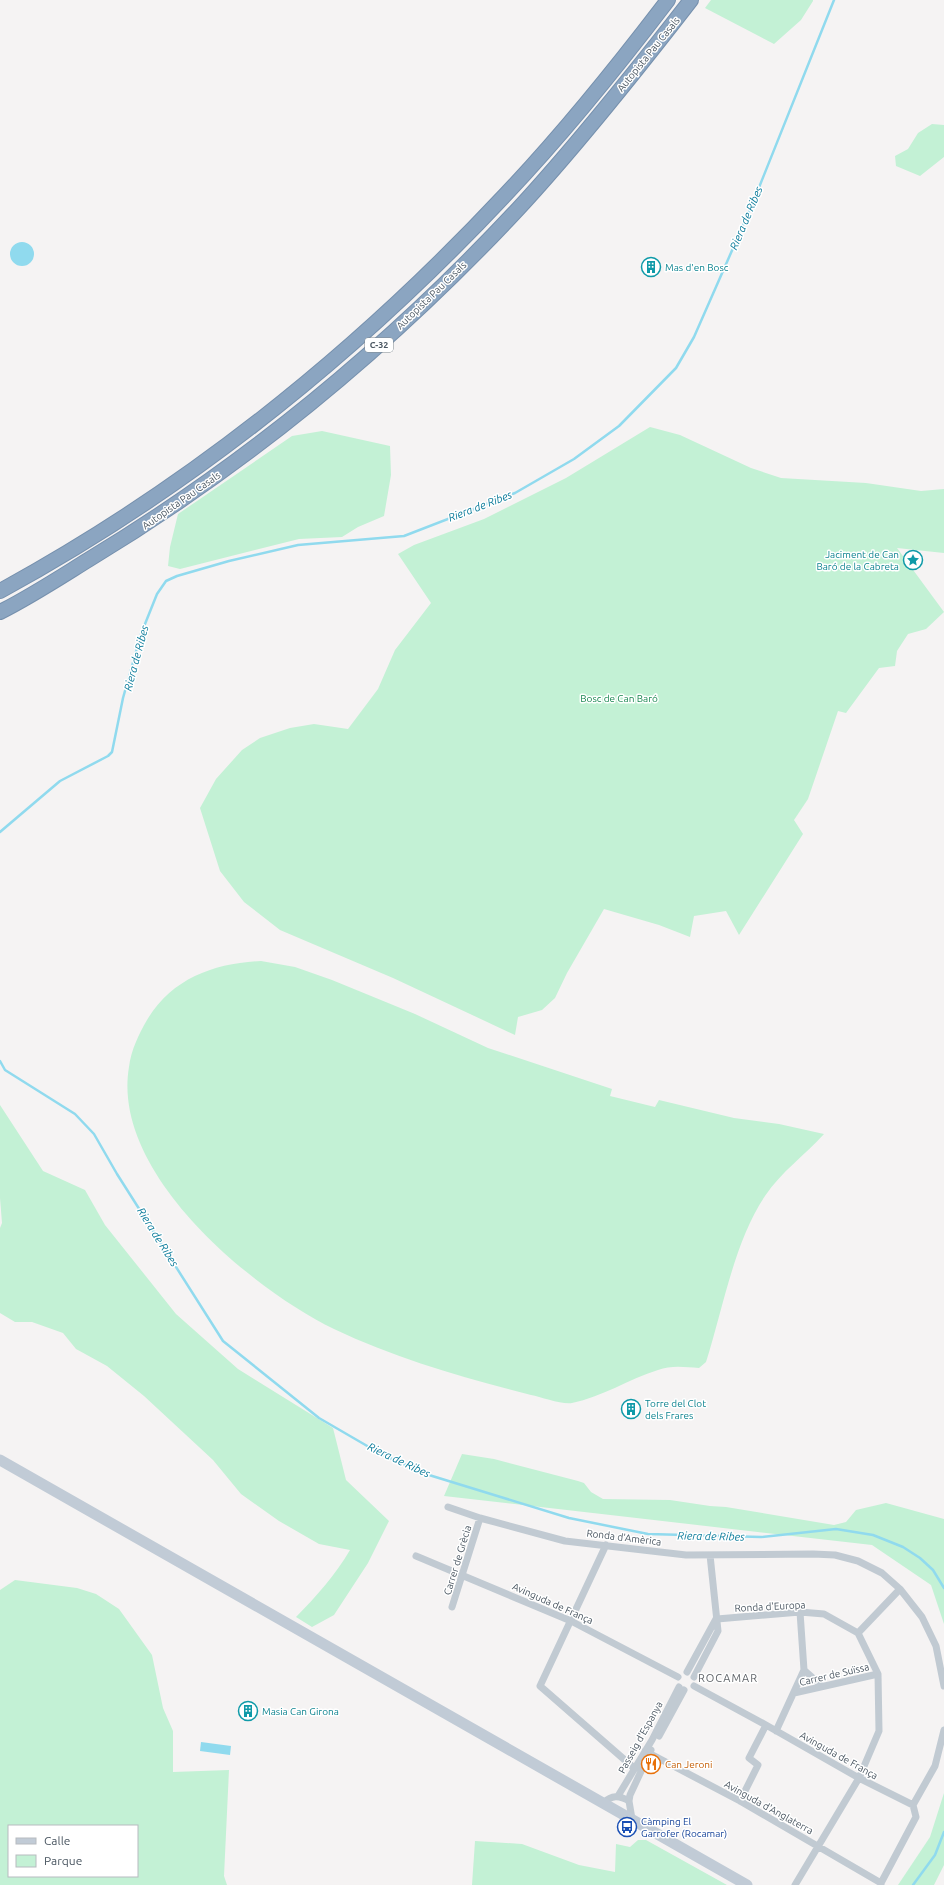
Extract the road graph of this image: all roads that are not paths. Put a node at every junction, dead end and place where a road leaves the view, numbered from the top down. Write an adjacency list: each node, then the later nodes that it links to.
1 (668, 0): 3 (highway, Autopista Pau Casals / C-32)
2 (691, 0): 4 (highway, Autopista Pau Casals / C-32)
3 (0, 591)
4 (0, 612)
5 (0, 1460): 37 (street)
6 (448, 1507): 7 (street, Ronda d'Amèrica)
7 (480, 1518): 8 (street, Ronda d'Amèrica); 11 (street, Carrer de Grècia)
8 (606, 1545): 9 (street, Ronda d'Amèrica); 16 (street)
9 (710, 1555): 12 (street, Ronda d'Amèrica); 15 (street)
10 (416, 1556): 11 (street, Avinguda de França)
11 (463, 1575): 13 (street, Carrer de Grècia); 16 (street, Avinguda de França)
12 (900, 1589): 17 (street); 25 (street, Ronda d'Amèrica)
13 (452, 1607)
14 (800, 1612): 15 (street, Ronda d'Europa); 17 (street, Ronda d'Europa); 18 (street)
15 (716, 1619): 19 (street); 22 (street)
16 (572, 1621): 21 (street, Avinguda de França); 32 (street)
17 (858, 1633): 20 (street)
18 (804, 1670): 24 (street); 27 (street)
19 (687, 1672): 21 (street); 22 (street)
20 (878, 1674): 24 (street, Carrer de Suïssa); 33 (street)
21 (678, 1677): 26 (street)
22 (694, 1678): 23 (street)
23 (694, 1686): 26 (street); 28 (street, Avinguda de França)
24 (822, 1686): 27 (street, Carrer de Suïssa)
25 (944, 1686)
26 (681, 1688): 31 (street, Passeig d'Espanya)
27 (794, 1693): 30 (street)
28 (766, 1724): 30 (street, Avinguda de França); 36 (street)
29 (944, 1730): 38 (street)
30 (776, 1731): 33 (street, Avinguda de França)
31 (647, 1752): 32 (street, Passeig d'Espanya); 35 (street, Passeig d'Espanya); 36 (street, Avinguda d'Anglaterra)
32 (634, 1768): 34 (street, Passeig d'Espanya)
33 (859, 1778): 38 (street, Avinguda de França); 40 (street)
34 (618, 1796): 35 (street); 37 (street)
35 (629, 1801): 39 (street, Passeig d'Espanya)
36 (740, 1801): 40 (street, Avinguda d'Anglaterra)
37 (603, 1803): 39 (street)
38 (913, 1805): 41 (street)
39 (632, 1819): 42 (street)
40 (819, 1847): 41 (street, Avinguda d'Anglaterra); 43 (street)
41 (881, 1884)
42 (747, 1885)
43 (795, 1885)

